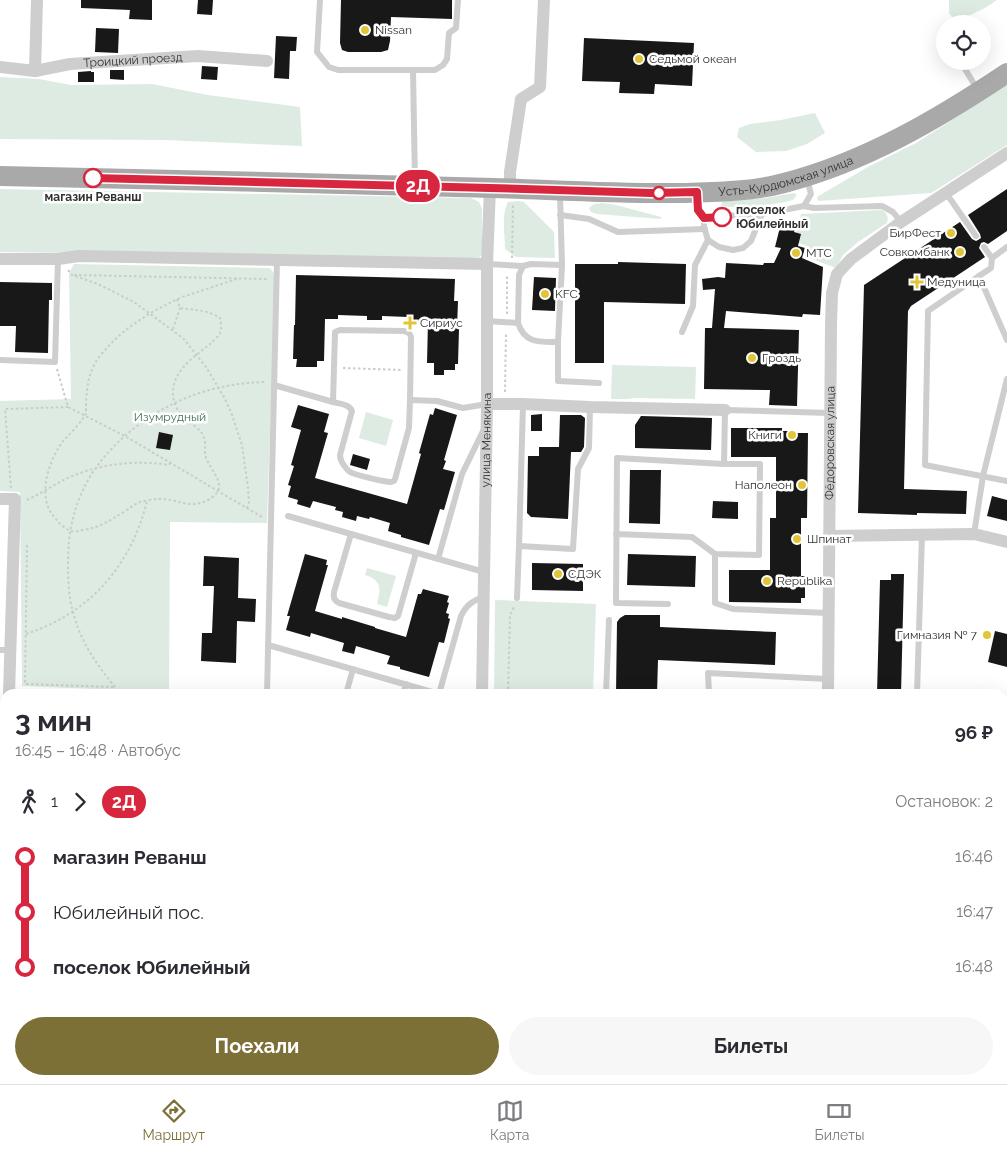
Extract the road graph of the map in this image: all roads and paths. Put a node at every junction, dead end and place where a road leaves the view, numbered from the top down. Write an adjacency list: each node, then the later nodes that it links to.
1 (36, 0): 9 (street)
2 (320, 0): 7 (lane)
3 (458, 0): 7 (lane)
4 (544, 0): 17 (street)
5 (267, 61): 9 (street, Троицкий проезд)
6 (0, 67): 9 (street, Троицкий проезд)
7 (414, 70): 15 (lane)
8 (966, 70): 11 (lane)
9 (35, 71)
10 (1007, 74): 11 (main road, Усть-Курдюмская улица)
11 (978, 92): 14 (main road, Усть-Курдюмская улица)
12 (1007, 153): 20 (street, Фёдоровская улица)
13 (0, 176): 15 (main road, Усть-Курдюмская улица)
14 (807, 176): 19 (main road, Усть-Курдюмская улица); 21 (lane)
15 (415, 186): 16 (main road, Усть-Курдюмская улица)
16 (490, 188): 17 (main road, Усть-Курдюмская улица); 35 (street, улица Менякина)
17 (510, 188): 18 (main road, Усть-Курдюмская улица); 36 (path)
18 (560, 190): 19 (main road, Усть-Курдюмская улица); 23 (lane)
19 (697, 192): 24 (lane)
20 (946, 193): 25 (street, Фёдоровская улица); 27 (lane)
21 (804, 206): 22 (lane); 25 (lane)
22 (762, 214): 24 (lane); 28 (lane)
23 (560, 215): 26 (lane); 37 (lane)
24 (704, 218): 26 (lane)
25 (901, 222): 71 (street, Фёдоровская улица)
26 (705, 229): 28 (lane)
27 (976, 236)
28 (708, 240): 50 (lane)
29 (984, 246): 31 (lane)
30 (1007, 247): 31 (lane)
31 (992, 258): 40 (lane)
32 (0, 259): 33 (street)
33 (58, 260): 34 (street); 39 (path); 55 (lane)
34 (277, 260): 35 (street); 42 (lane)
35 (487, 264): 36 (lane); 46 (street, улица Менякина)
36 (511, 265): 38 (lane); 47 (path)
37 (562, 265): 38 (lane); 52 (lane)
38 (522, 266): 48 (lane)
39 (72, 275): 41 (path); 45 (path)
40 (979, 276): 51 (lane); 78 (lane)
41 (237, 279): 42 (path); 43 (path)
42 (277, 280): 59 (lane)
43 (176, 299): 44 (path); 45 (path)
44 (180, 308): 49 (path); 53 (path)
45 (150, 312): 49 (path); 72 (path)
46 (487, 321): 47 (lane); 65 (street, улица Менякина)
47 (507, 323): 48 (lane); 66 (path)
48 (518, 323): 52 (lane)
49 (173, 330): 53 (path)
50 (682, 332)
51 (1007, 340)
52 (558, 342): 60 (lane)
53 (197, 355): 61 (path); 64 (path)
54 (0, 360): 55 (lane)
55 (55, 362): 68 (path)
56 (334, 368): 57 (path); 57 (lane); 63 (lane)
57 (410, 370): 62 (lane)
58 (1007, 379): 78 (lane)
59 (274, 383): 61 (path); 63 (lane); 87 (lane)
60 (599, 383)
61 (219, 387): 64 (path); 85 (path)
62 (410, 400): 63 (lane); 65 (lane)
63 (334, 402)
64 (174, 403): 74 (path); 81 (path)
65 (487, 404): 66 (street); 73 (street, улица Менякина)
66 (504, 404): 67 (street)
67 (523, 404): 69 (street); 96 (lane)
68 (68, 407): 72 (path); 83 (path)
69 (590, 407): 70 (street); 96 (lane)
70 (725, 410): 71 (lane); 76 (lane)
71 (830, 413): 93 (street, Фёдоровская улица)
72 (86, 415): 74 (path); 80 (path)
73 (487, 423): 99 (lane); 100 (street, улица Менякина)
74 (125, 436): 75 (path); 77 (path)
75 (171, 463): 77 (path); 81 (path)
76 (724, 464): 90 (lane); 98 (lane)
77 (95, 468): 80 (path); 88 (path)
78 (983, 476): 79 (lane); 91 (lane)
79 (1007, 481)
80 (46, 491): 83 (path); 88 (path)
81 (218, 491): 84 (path); 85 (path)
82 (0, 499): 83 (street)
83 (15, 500): 109 (street)
84 (147, 501): 88 (path); 104 (path)
85 (247, 508): 87 (path)
86 (288, 516): 89 (lane)
87 (271, 522): 108 (lane)
88 (70, 531): 104 (path)
89 (350, 534): 97 (lane); 97 (lane)
90 (616, 534): 98 (lane); 103 (lane)
91 (974, 534): 92 (street); 95 (street)
92 (922, 535): 93 (street); 124 (lane)
93 (829, 536): 105 (street, Фёдоровская улица)
94 (27, 539): 107 (path)
95 (1007, 542)
96 (519, 546): 102 (lane)
97 (416, 552): 99 (lane)
98 (715, 554): 105 (lane)
99 (438, 559): 100 (lane)
100 (484, 572): 101 (street, улица Менякина)
101 (484, 596): 118 (lane); 119 (street, улица Менякина)
102 (517, 598): 120 (path)
103 (668, 604)
104 (72, 612): 107 (path); 107 (path)
105 (828, 613): 111 (street, Фёдоровская улица)
106 (609, 620): 121 (lane)
107 (26, 634)
108 (268, 645): 110 (lane); 114 (lane)
109 (6, 650): 113 (street)
110 (353, 669): 112 (lane); 115 (lane)
111 (828, 679): 122 (lane); 123 (street, Фёдоровская улица)
112 (406, 684): 116 (lane); 117 (lane)
113 (9, 689)
114 (267, 689)
115 (347, 689)
116 (404, 689)
117 (422, 689)
118 (440, 689)
119 (482, 689)
120 (508, 689)
121 (606, 689)
122 (709, 689)
123 (828, 689)
124 (917, 689)

